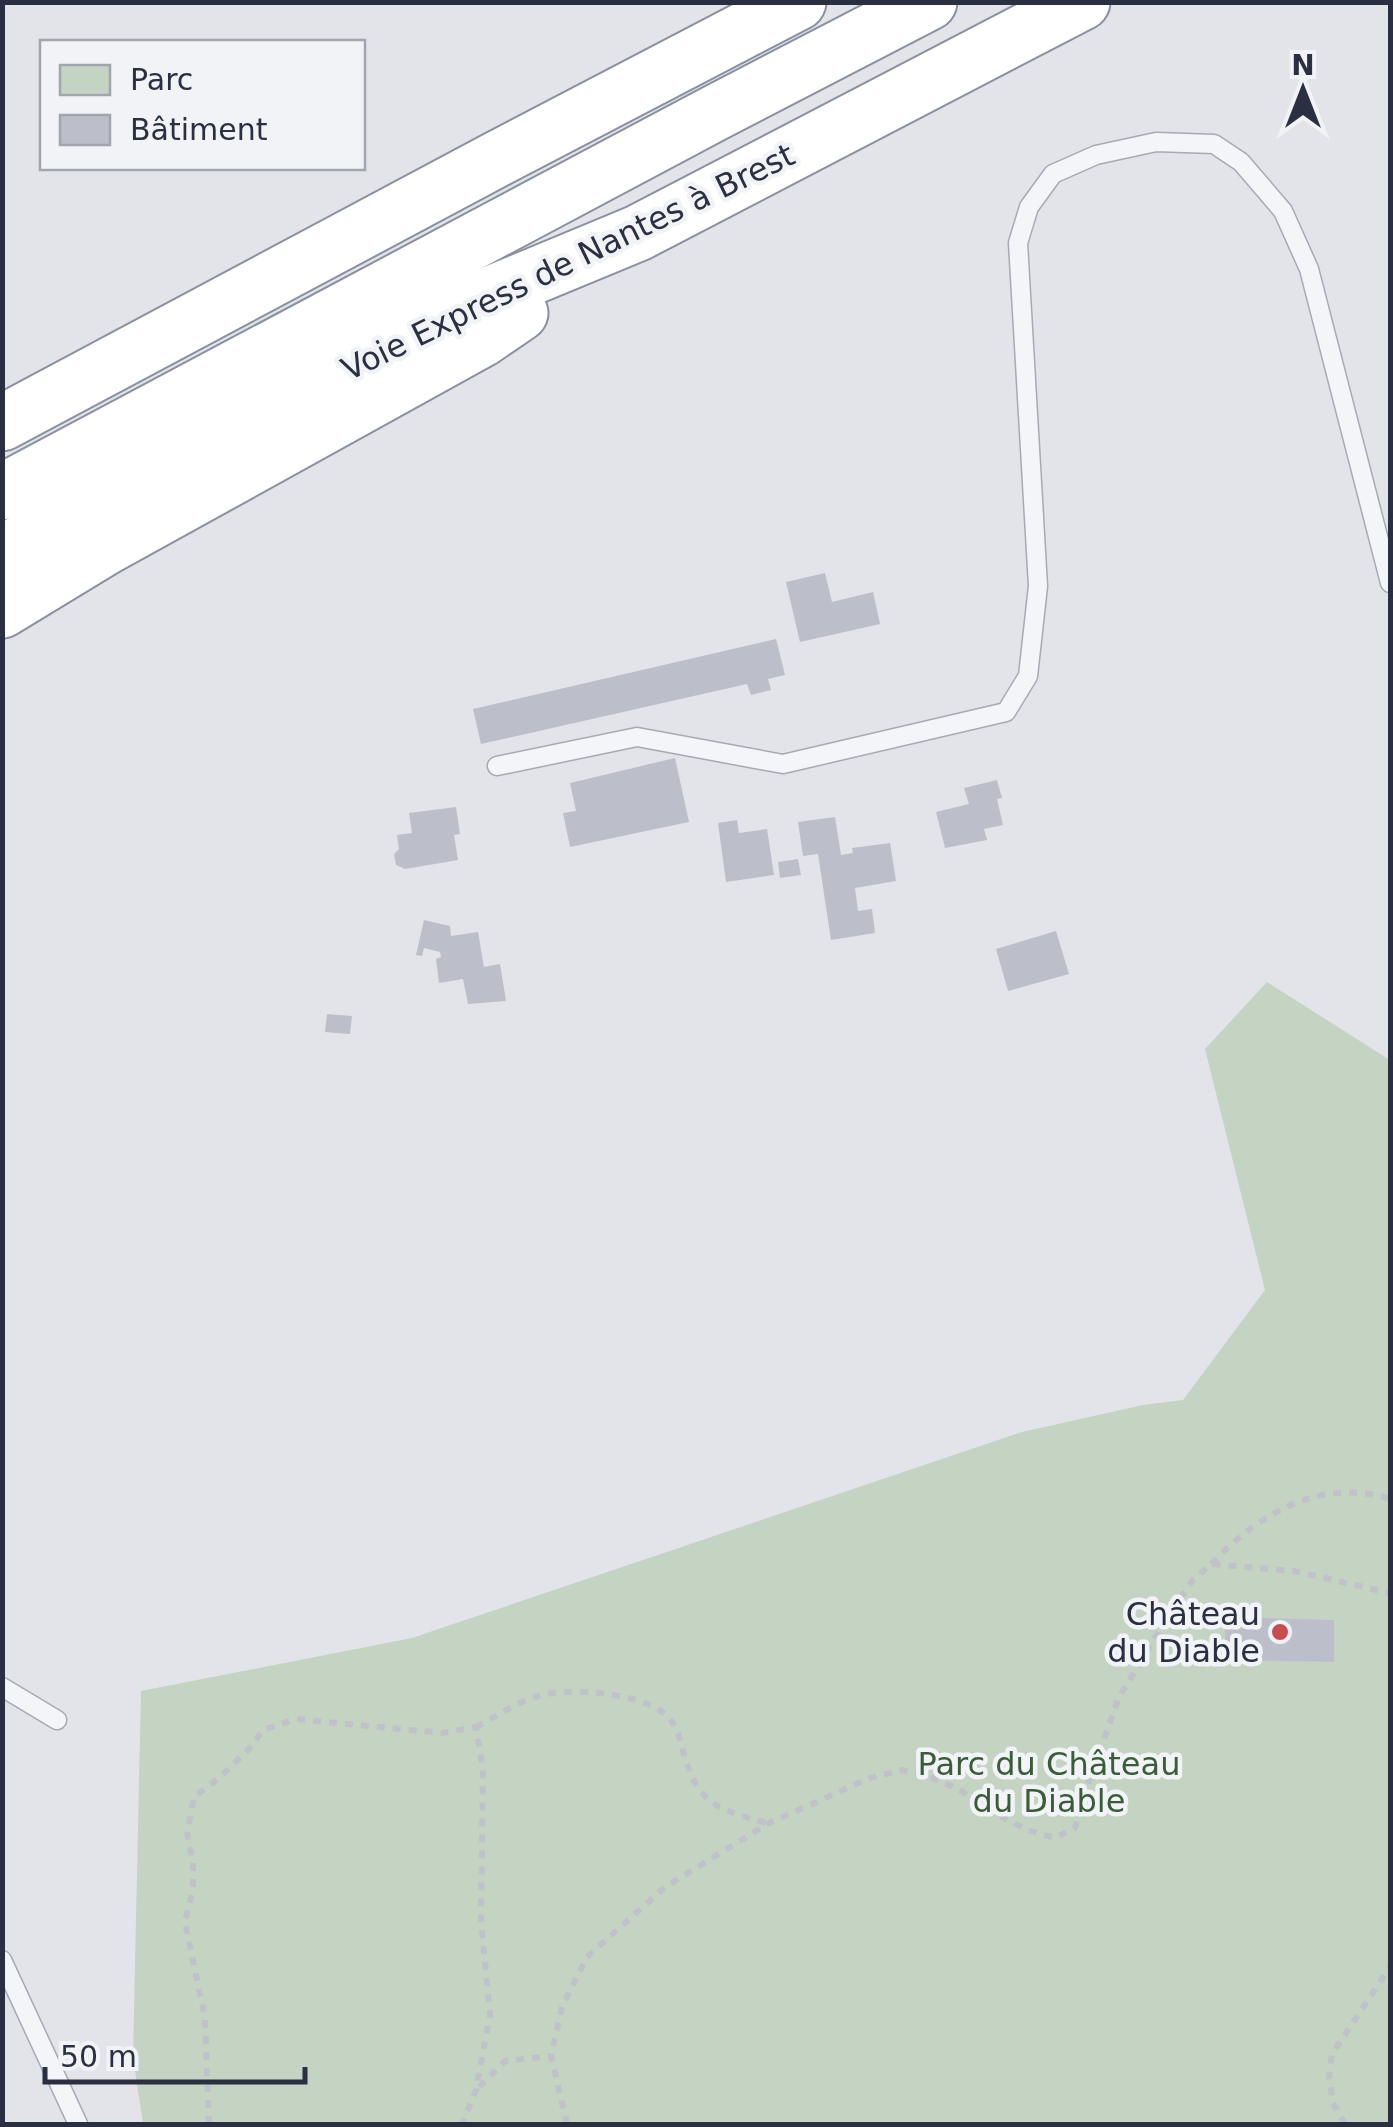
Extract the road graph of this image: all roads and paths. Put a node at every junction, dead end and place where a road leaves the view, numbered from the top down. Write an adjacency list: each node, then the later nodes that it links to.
1 (798, 2): 5 (highway)
2 (929, 2): 6 (highway, Voie Express de Nantes à Brest)
3 (1082, 2): 4 (highway, Voie Express de Nantes à Brest)
4 (638, 233): 7 (highway, Voie Express de Nantes à Brest); 9 (highway)
5 (2, 423)
6 (2, 492)
7 (2, 552)
8 (1390, 582): 10 (lane)
9 (2, 610)
10 (496, 766)
11 (1390, 1500): 12 (path)
12 (1210, 1564): 13 (path); 17 (path)
13 (1390, 1593)
14 (2, 1687): 15 (lane)
15 (57, 1720)
16 (476, 1727): 17 (path); 21 (path); 23 (path)
17 (769, 1823): 20 (path)
18 (2, 1960): 22 (lane)
19 (1390, 1967): 26 (path)
20 (552, 2056): 21 (path); 25 (path)
21 (476, 2090): 24 (path)
22 (78, 2124)
23 (209, 2124)
24 (462, 2124)
25 (567, 2124)
26 (1346, 2124)

